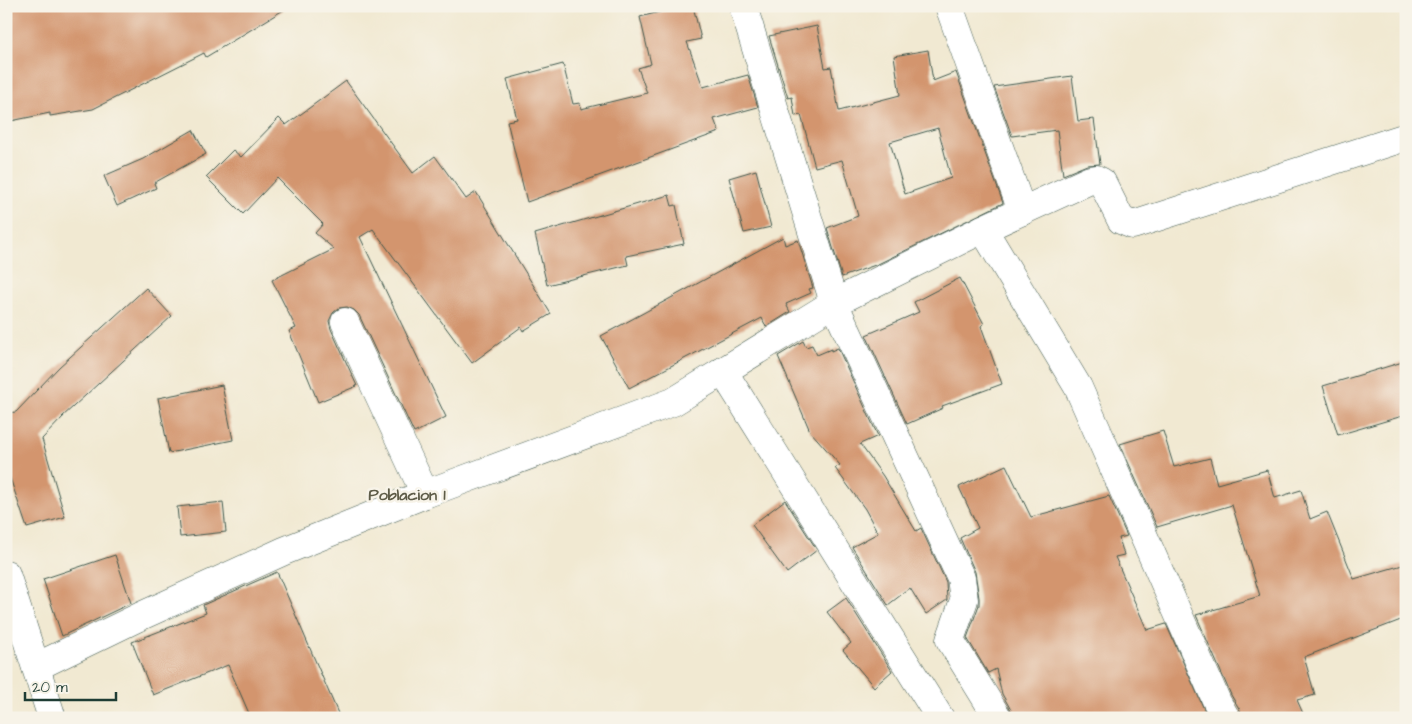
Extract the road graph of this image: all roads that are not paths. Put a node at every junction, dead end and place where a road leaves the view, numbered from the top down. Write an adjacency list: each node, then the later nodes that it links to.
1 (743, 6): 6 (street)
2 (949, 6): 4 (street)
3 (1406, 137): 4 (street)
4 (1022, 211): 5 (street)
5 (983, 229): 6 (street); 15 (street)
6 (834, 303): 8 (street); 14 (street)
7 (345, 322): 9 (street)
8 (723, 372): 9 (street); 13 (street)
9 (425, 494): 11 (street)
10 (6, 574): 11 (street)
11 (36, 667): 12 (street)
12 (52, 718)
13 (940, 718)
14 (998, 718)
15 (1226, 718)

